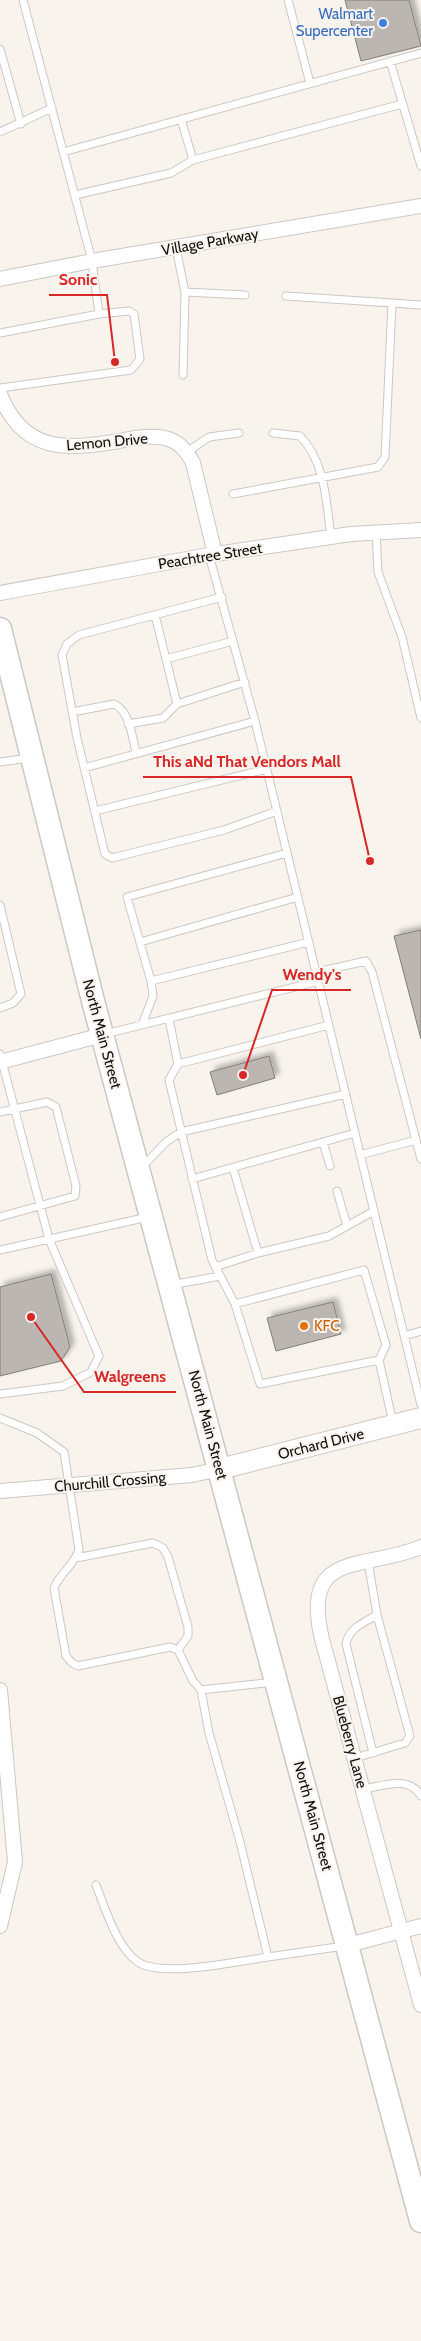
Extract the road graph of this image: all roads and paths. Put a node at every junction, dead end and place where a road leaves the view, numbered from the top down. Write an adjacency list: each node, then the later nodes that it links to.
1 (23, 0): 8 (lane)
2 (288, 0): 6 (lane)
3 (0, 49): 10 (lane)
4 (421, 53): 5 (lane)
5 (390, 61): 6 (lane); 7 (lane)
6 (310, 84): 9 (lane)
7 (402, 104): 13 (lane); 14 (lane)
8 (52, 108): 10 (lane); 12 (lane)
9 (180, 119): 12 (lane); 13 (lane)
10 (21, 124): 11 (lane)
11 (0, 132)
12 (63, 152): 15 (lane)
13 (193, 160): 15 (lane)
14 (421, 166)
15 (74, 195): 18 (lane)
16 (421, 206): 17 (street, Village Parkway)
17 (176, 248): 18 (street, Village Parkway); 20 (lane)
18 (92, 261): 19 (street, Village Parkway); 25 (lane)
19 (0, 279)
20 (185, 292): 21 (lane); 27 (lane)
21 (245, 295)
22 (286, 296): 23 (lane)
23 (392, 302): 24 (lane); 33 (lane)
24 (421, 305)
25 (99, 314): 26 (lane); 28 (lane)
26 (0, 333)
27 (183, 375)
28 (0, 388)
29 (0, 394): 32 (street, Lemon Drive)
30 (239, 433): 32 (lane)
31 (273, 434): 33 (lane)
32 (187, 452): 38 (street)
33 (323, 477): 34 (lane); 37 (lane)
34 (233, 494)
35 (421, 530): 36 (street, Peachtree Street)
36 (376, 532): 37 (street, Peachtree Street); 48 (lane)
37 (331, 537): 38 (street, Peachtree Street)
38 (212, 554): 39 (street, Peachtree Street); 40 (lane)
39 (0, 593)
40 (222, 597): 41 (lane); 43 (lane)
41 (155, 615): 44 (lane); 47 (lane)
42 (0, 629): 52 (main road, North Main Street)
43 (233, 641): 44 (lane); 45 (lane)
44 (166, 659): 46 (lane)
45 (245, 682): 46 (lane); 49 (lane)
46 (177, 704): 50 (lane)
47 (72, 712): 50 (lane); 54 (lane)
48 (421, 718)
49 (255, 721): 51 (lane); 55 (lane)
50 (128, 724): 51 (lane)
51 (136, 752): 54 (lane)
52 (33, 757): 53 (lane); 71 (main road, North Main Street)
53 (0, 762)
54 (84, 768): 56 (lane)
55 (267, 769): 56 (lane); 57 (lane)
56 (95, 811): 57 (lane)
57 (277, 811): 58 (lane)
58 (287, 853): 59 (lane); 62 (lane)
59 (298, 897): 62 (lane); 63 (lane)
60 (0, 905): 61 (lane)
61 (2, 917): 67 (lane)
62 (140, 942): 65 (lane)
63 (309, 942): 64 (lane); 65 (lane)
64 (317, 972): 66 (lane); 79 (lane)
65 (151, 981): 70 (lane)
66 (318, 981): 68 (lane); 69 (lane)
67 (0, 1008)
68 (169, 1019): 70 (lane); 73 (lane)
69 (329, 1024): 73 (lane); 74 (lane)
70 (142, 1025): 71 (lane)
71 (102, 1035): 72 (street); 85 (main road, North Main Street)
72 (1, 1060): 75 (lane)
73 (178, 1064): 77 (lane)
74 (346, 1094): 77 (lane); 78 (lane)
75 (15, 1108): 76 (lane); 88 (lane); 88 (lane)
76 (0, 1112)
77 (181, 1132): 85 (lane); 86 (lane)
78 (355, 1133): 80 (lane); 81 (lane)
79 (416, 1140): 81 (lane); 82 (lane)
80 (323, 1142): 83 (lane); 84 (lane)
81 (360, 1155): 89 (lane)
82 (421, 1159)
83 (330, 1166)
84 (233, 1168): 86 (lane); 95 (lane)
85 (140, 1170): 90 (main road, North Main Street)
86 (192, 1179): 96 (lane)
87 (337, 1191): 92 (lane)
88 (41, 1205): 91 (lane); 93 (lane)
89 (374, 1211): 92 (lane); 101 (lane)
90 (152, 1216): 93 (lane); 98 (main road, North Main Street)
91 (0, 1217)
92 (347, 1226): 95 (lane)
93 (49, 1239): 94 (lane); 103 (lane)
94 (0, 1250)
95 (258, 1253): 96 (lane)
96 (215, 1267): 97 (lane)
97 (220, 1276): 98 (lane); 99 (lane)
98 (171, 1285): 108 (main road, North Main Street)
99 (235, 1304): 102 (lane); 102 (lane)
100 (421, 1331): 101 (lane)
101 (404, 1336): 104 (lane)
102 (379, 1360): 107 (lane)
103 (0, 1394)
104 (421, 1405)
105 (0, 1418): 109 (lane)
106 (421, 1418): 107 (street, Orchard Drive)
107 (393, 1425): 108 (street, Orchard Drive)
108 (220, 1470): 109 (street, Churchill Crossing); 116 (main road, North Main Street)
109 (68, 1486): 110 (street, Churchill Crossing); 112 (lane)
110 (0, 1491)
111 (421, 1547): 113 (street, Blueberry Lane)
112 (76, 1558): 115 (lane); 115 (lane)
113 (368, 1561): 114 (lane); 120 (street, Blueberry Lane)
114 (377, 1615): 119 (lane); 119 (lane)
115 (178, 1650): 118 (lane)
116 (277, 1682): 118 (lane); 127 (main road, North Main Street)
117 (0, 1690): 124 (street)
118 (202, 1690): 128 (lane)
119 (373, 1753): 120 (lane)
120 (355, 1758): 121 (street, Blueberry Lane)
121 (363, 1789): 122 (lane); 126 (street, Blueberry Lane)
122 (421, 1796)
123 (96, 1885): 128 (lane)
124 (0, 1926)
125 (421, 1926): 126 (street)
126 (401, 1930): 127 (street); 129 (street, Blueberry Lane)
127 (348, 1945): 128 (lane); 130 (main road, North Main Street)
128 (268, 1957)
129 (421, 2005)
130 (421, 2221)

